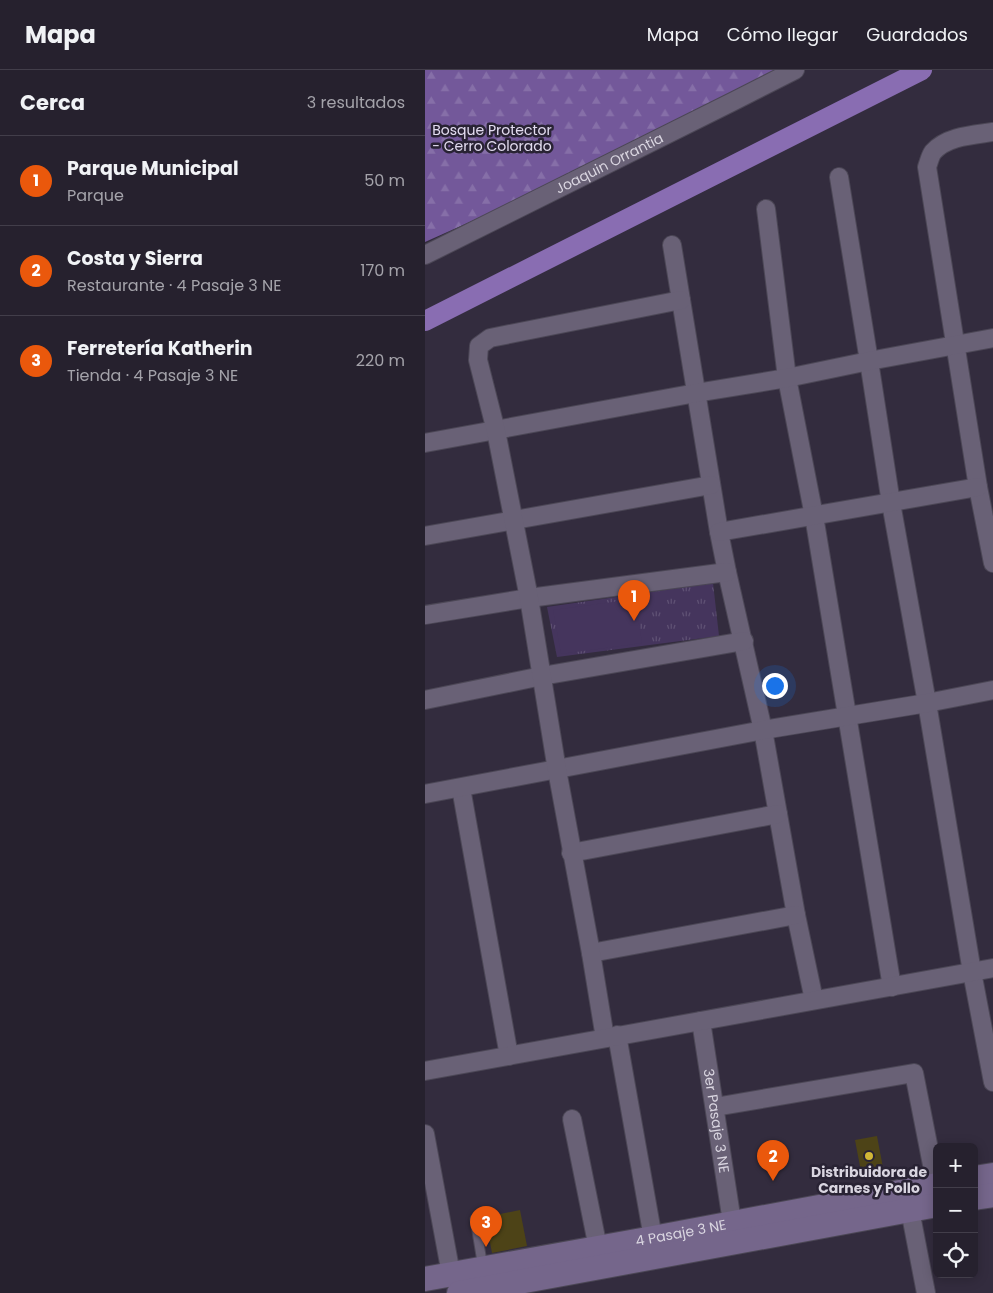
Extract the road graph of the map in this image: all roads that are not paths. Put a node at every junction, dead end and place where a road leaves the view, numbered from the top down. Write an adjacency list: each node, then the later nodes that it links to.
1 (795, 70): 6 (street, Joaquin Orrantia)
2 (993, 132): 9 (street)
3 (839, 177): 10 (street)
4 (766, 209): 11 (street)
5 (672, 245): 7 (street)
6 (425, 255)
7 (681, 300): 12 (street); 13 (street)
8 (993, 338): 9 (street)
9 (955, 344): 10 (street); 16 (street)
10 (869, 361): 11 (street); 17 (street)
11 (787, 378): 12 (street); 18 (street)
12 (696, 393): 13 (street); 15 (street)
13 (495, 431): 14 (street); 19 (street)
14 (425, 444)
15 (711, 485): 19 (street); 20 (street)
16 (978, 487): 17 (street); 22 (street)
17 (891, 503): 18 (street); 30 (street)
18 (814, 516): 20 (street); 31 (street)
19 (513, 520): 21 (street); 24 (street)
20 (719, 532): 23 (street)
21 (425, 536)
22 (992, 552)
23 (727, 572): 24 (street); 26 (street)
24 (529, 598): 25 (street); 27 (street)
25 (425, 615)
26 (744, 641): 27 (street); 32 (street)
27 (542, 676): 29 (street); 33 (street)
28 (993, 690): 30 (street)
29 (425, 700)
30 (927, 703): 31 (street); 41 (street)
31 (846, 715): 32 (street); 42 (street)
32 (763, 730): 33 (street); 36 (street)
33 (557, 770): 34 (street); 37 (street)
34 (461, 788): 35 (street); 46 (street)
35 (425, 794)
36 (778, 814): 37 (street); 38 (street)
37 (571, 853): 39 (street)
38 (796, 915): 39 (street); 43 (street)
39 (591, 953): 45 (street)
40 (993, 968): 41 (street)
41 (972, 972): 42 (street); 48 (street)
42 (891, 986): 43 (street)
43 (814, 1000): 44 (street)
44 (701, 1021): 45 (street); 49 (street, 3er Pasaje 3 NE)
45 (611, 1037): 46 (street); 62 (street)
46 (509, 1056): 47 (street)
47 (425, 1070)
48 (993, 1082)
49 (715, 1107): 54 (street); 61 (street, 3er Pasaje 3 NE)
50 (572, 1119): 63 (street)
51 (426, 1141): 66 (street)
52 (993, 1174): 53 (street)
53 (978, 1177)
54 (935, 1188)
55 (933, 1192): 61 (street, 4 Pasaje 3 NE)
56 (933, 1194): 59 (street, 4 Pasaje 3 NE)
57 (993, 1195): 58 (street)
58 (978, 1197)
59 (910, 1210): 66 (street, 4 Pasaje 3 NE); 67 (street)
60 (475, 1219): 64 (lane)
61 (733, 1222): 62 (street, 4 Pasaje 3 NE)
62 (653, 1238): 63 (street, 4 Pasaje 3 NE)
63 (597, 1248): 64 (street, 4 Pasaje 3 NE)
64 (483, 1269): 66 (street, 4 Pasaje 3 NE)
65 (425, 1279): 66 (street, 4 Pasaje 3 NE)
66 (454, 1287)
67 (926, 1293)

